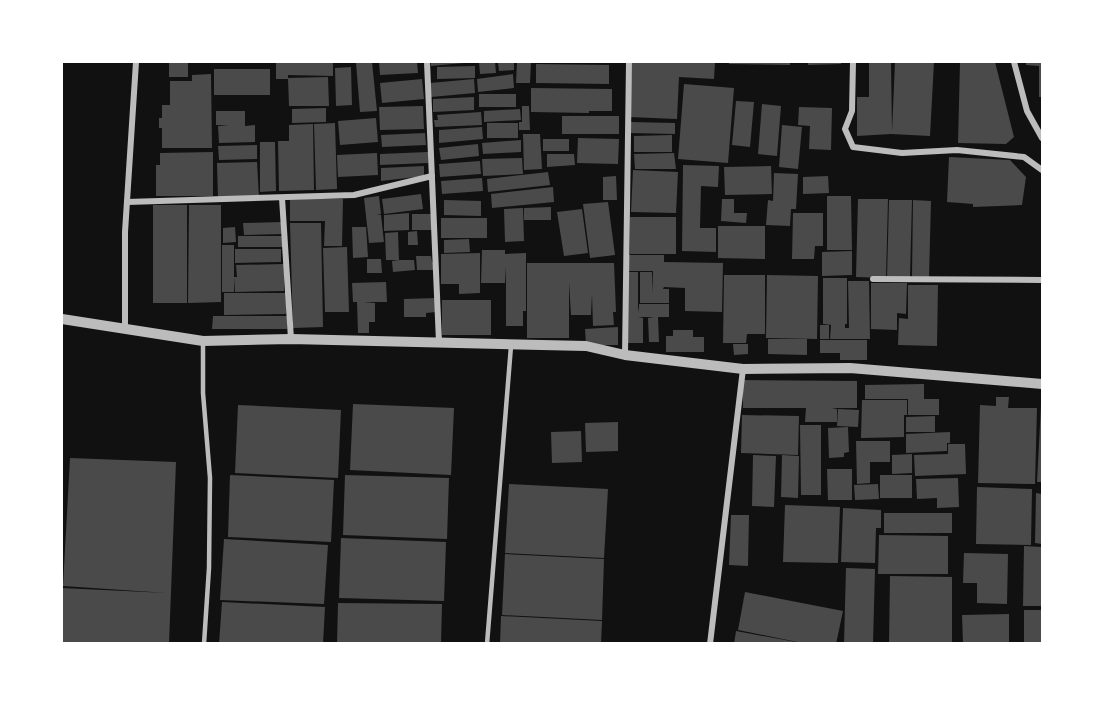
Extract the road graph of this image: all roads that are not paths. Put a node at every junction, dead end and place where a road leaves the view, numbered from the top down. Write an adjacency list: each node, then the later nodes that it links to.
1 (136, 62): 10 (street)
2 (427, 62): 8 (street)
3 (630, 62): 19 (street)
4 (853, 62): 7 (street)
5 (1014, 62): 6 (street)
6 (1042, 138)
7 (1042, 170)
8 (432, 176): 9 (street); 17 (street)
9 (282, 198): 10 (street); 15 (street)
10 (127, 202): 14 (street)
11 (873, 279): 12 (street)
12 (1042, 280)
13 (62, 319): 14 (street)
14 (125, 328): 16 (street)
15 (291, 339): 16 (street); 17 (street)
16 (203, 341): 22 (lane)
17 (440, 342): 18 (street)
18 (511, 346): 19 (street); 23 (lane)
19 (625, 355): 20 (street)
20 (743, 369): 21 (street); 24 (street)
21 (1042, 384)
22 (204, 644)
23 (487, 644)
24 (710, 644)

